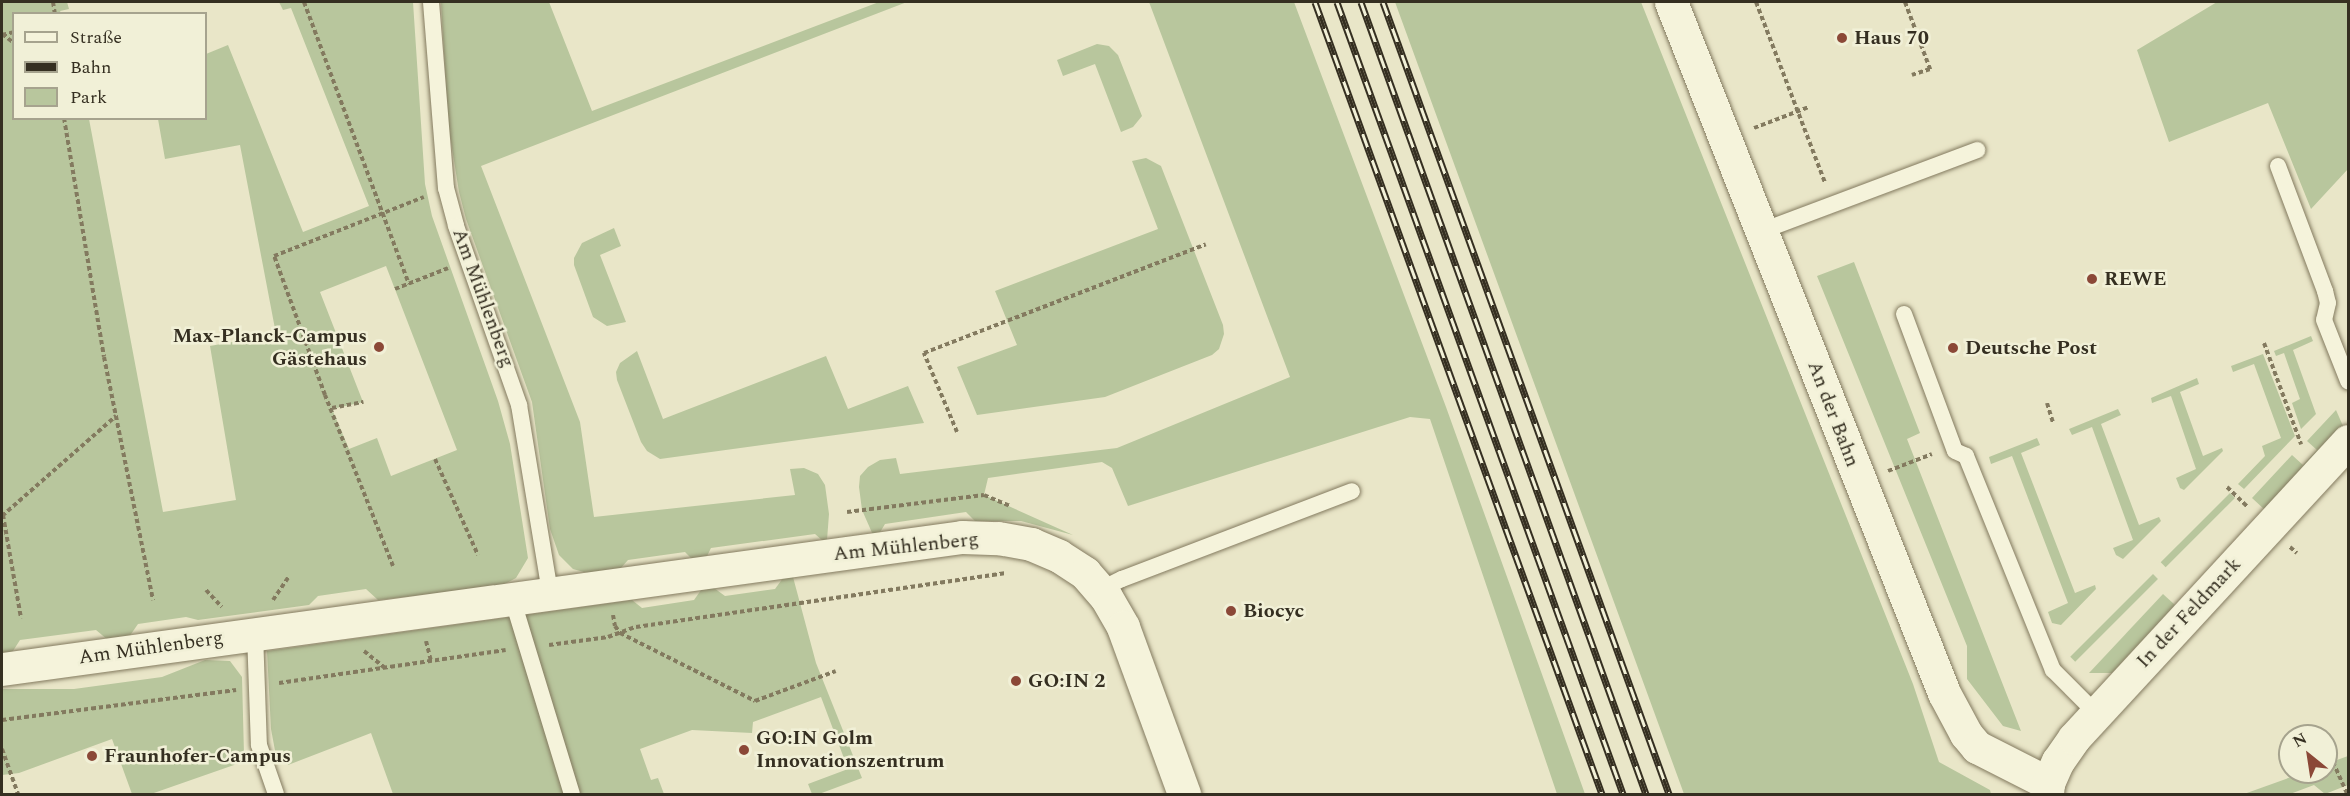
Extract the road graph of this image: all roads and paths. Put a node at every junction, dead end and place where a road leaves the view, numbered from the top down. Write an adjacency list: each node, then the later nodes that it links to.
1 (304, 2): 15 (path)
2 (431, 2): 13 (lane, Am Mühlenberg)
3 (1671, 2): 10 (street, An der Bahn)
4 (1756, 2): 8 (path)
5 (1905, 2): 6 (path)
6 (1912, 75)
7 (1809, 107): 8 (path)
8 (1798, 112): 10 (path); 14 (path)
9 (63, 120): 27 (path)
10 (1725, 138): 16 (street, An der Bahn)
11 (1977, 150): 14 (lane)
12 (2278, 166): 23 (lane)
13 (446, 188): 15 (path); 18 (lane, Am Mühlenberg)
14 (1833, 205): 16 (lane)
15 (382, 213): 19 (path); 26 (path)
16 (1762, 231): 34 (street, An der Bahn)
17 (1206, 244): 29 (path)
18 (468, 260): 19 (path); 42 (lane, Am Mühlenberg)
19 (409, 284): 20 (path)
20 (395, 290)
21 (1904, 314): 32 (lane)
22 (2264, 343): 31 (path)
23 (2349, 381)
24 (363, 402): 26 (path)
25 (2047, 403): 28 (path)
26 (332, 408): 38 (path)
27 (116, 416): 36 (path); 44 (path)
28 (2053, 423)
29 (957, 432)
30 (2349, 441): 51 (street, In der Feldmark)
31 (2301, 444)
32 (1953, 446): 34 (path); 51 (lane)
33 (435, 459): 37 (path)
34 (1860, 482): 54 (street, An der Bahn)
35 (1352, 491): 41 (lane)
36 (2, 515): 45 (path)
37 (478, 555)
38 (393, 566)
39 (1012, 572): 47 (path)
40 (607, 585): 41 (street, Am Mühlenberg); 42 (street, Am Mühlenberg); 47 (path)
41 (1100, 590): 58 (street, Am Mühlenberg)
42 (550, 593): 43 (street, Am Mühlenberg)
43 (512, 598): 46 (street, Am Mühlenberg); 57 (lane)
44 (153, 600)
45 (21, 618)
46 (255, 633): 49 (street, Am Mühlenberg); 56 (lane)
47 (620, 633): 48 (path); 50 (path)
48 (553, 644)
49 (2, 669)
50 (836, 671)
51 (2096, 713): 54 (street, In der Feldmark)
52 (2, 749): 55 (path)
53 (2338, 774): 59 (path)
54 (2047, 789)
55 (18, 795)
56 (276, 795)
57 (572, 795)
58 (1184, 795)
59 (2347, 795)

